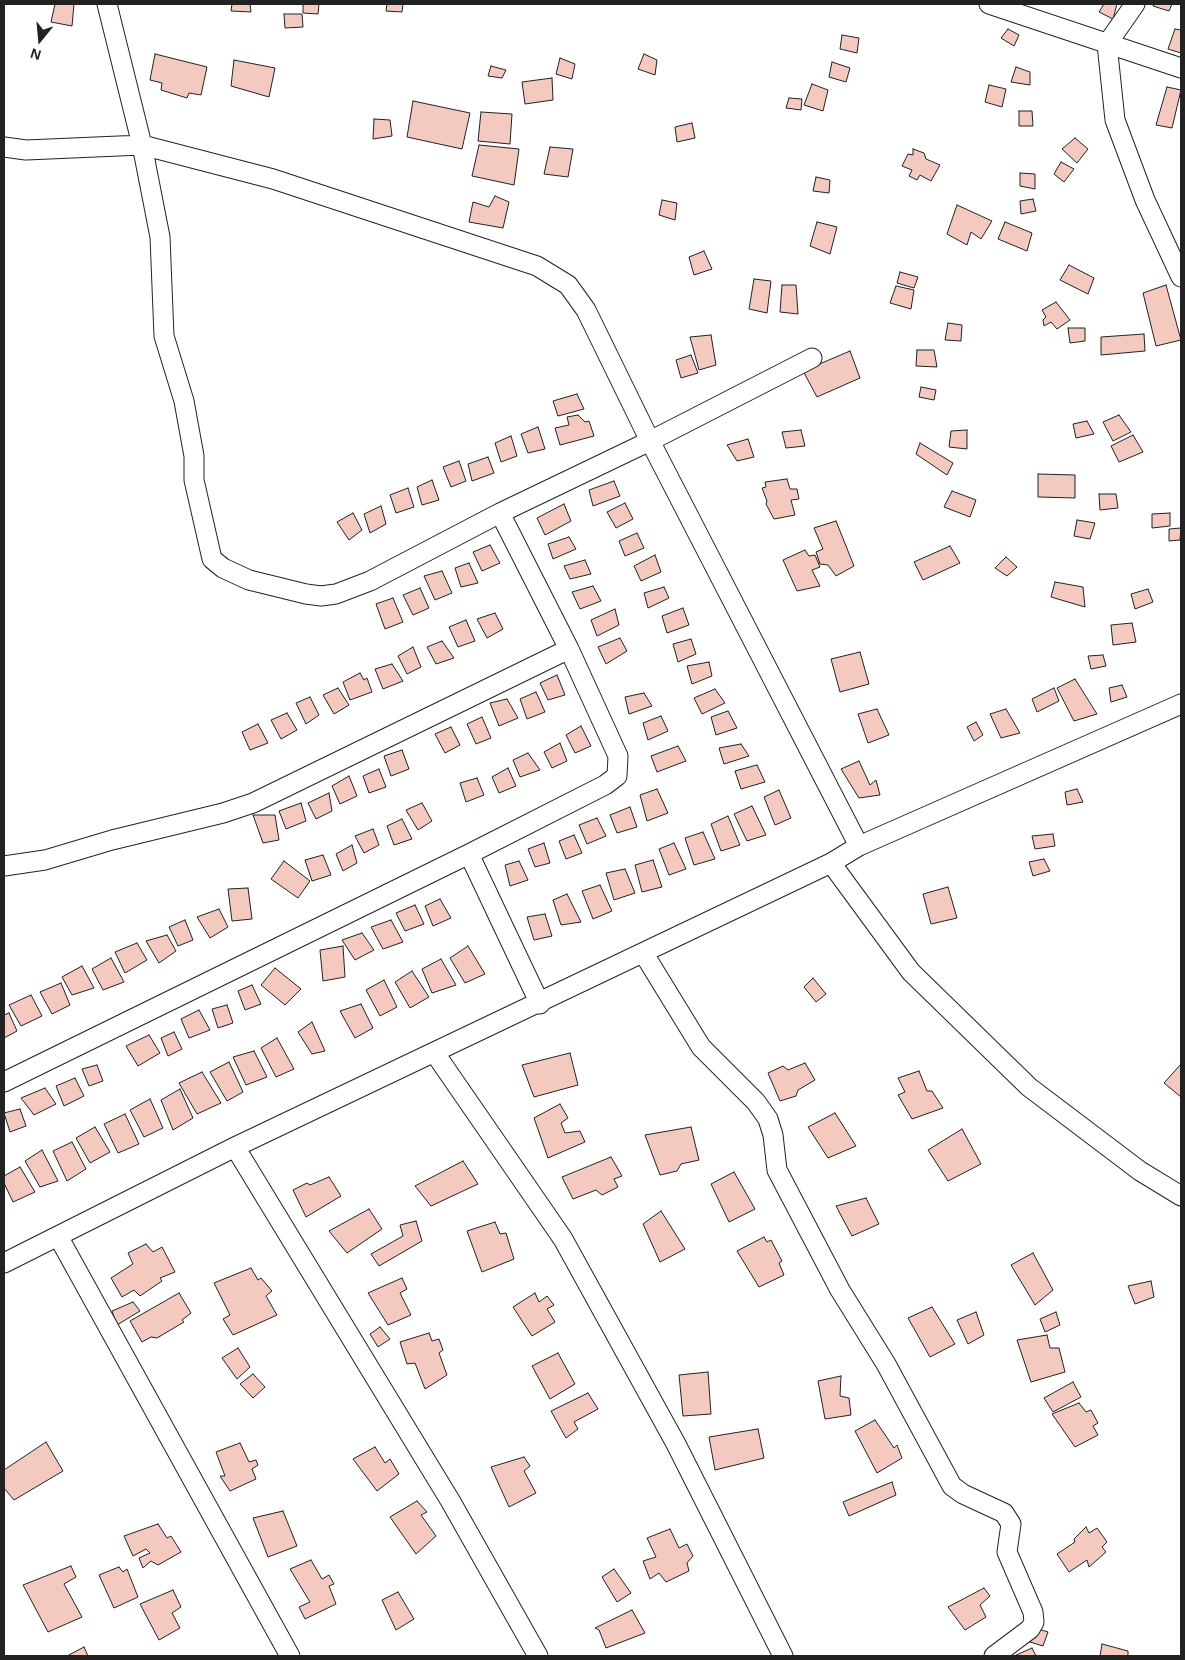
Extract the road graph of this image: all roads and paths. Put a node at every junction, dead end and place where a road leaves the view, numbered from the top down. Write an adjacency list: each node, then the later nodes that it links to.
1 (107, 4): 6 (street)
2 (989, 4): 4 (street)
3 (1135, 4): 4 (street)
4 (1107, 44): 5 (street); 8 (street)
5 (1181, 68)
6 (142, 145): 7 (street); 10 (street); 11 (street)
7 (4, 147)
8 (1181, 277)
9 (812, 358): 10 (street)
10 (650, 442): 11 (street); 14 (street)
11 (500, 513): 12 (street)
12 (570, 649): 15 (street); 17 (street)
13 (1181, 704): 14 (street)
14 (859, 846): 16 (street)
15 (468, 854): 19 (street); 21 (street)
16 (832, 863): 18 (street); 23 (street)
17 (4, 866)
18 (644, 954): 19 (street); 29 (street)
19 (540, 1004): 20 (street)
20 (434, 1052): 22 (street); 28 (street)
21 (4, 1082)
22 (236, 1147): 24 (street); 27 (street)
23 (1181, 1196)
24 (58, 1236): 25 (street); 26 (street)
25 (4, 1263)
26 (290, 1656)
27 (538, 1656)
28 (783, 1656)
29 (994, 1656)

